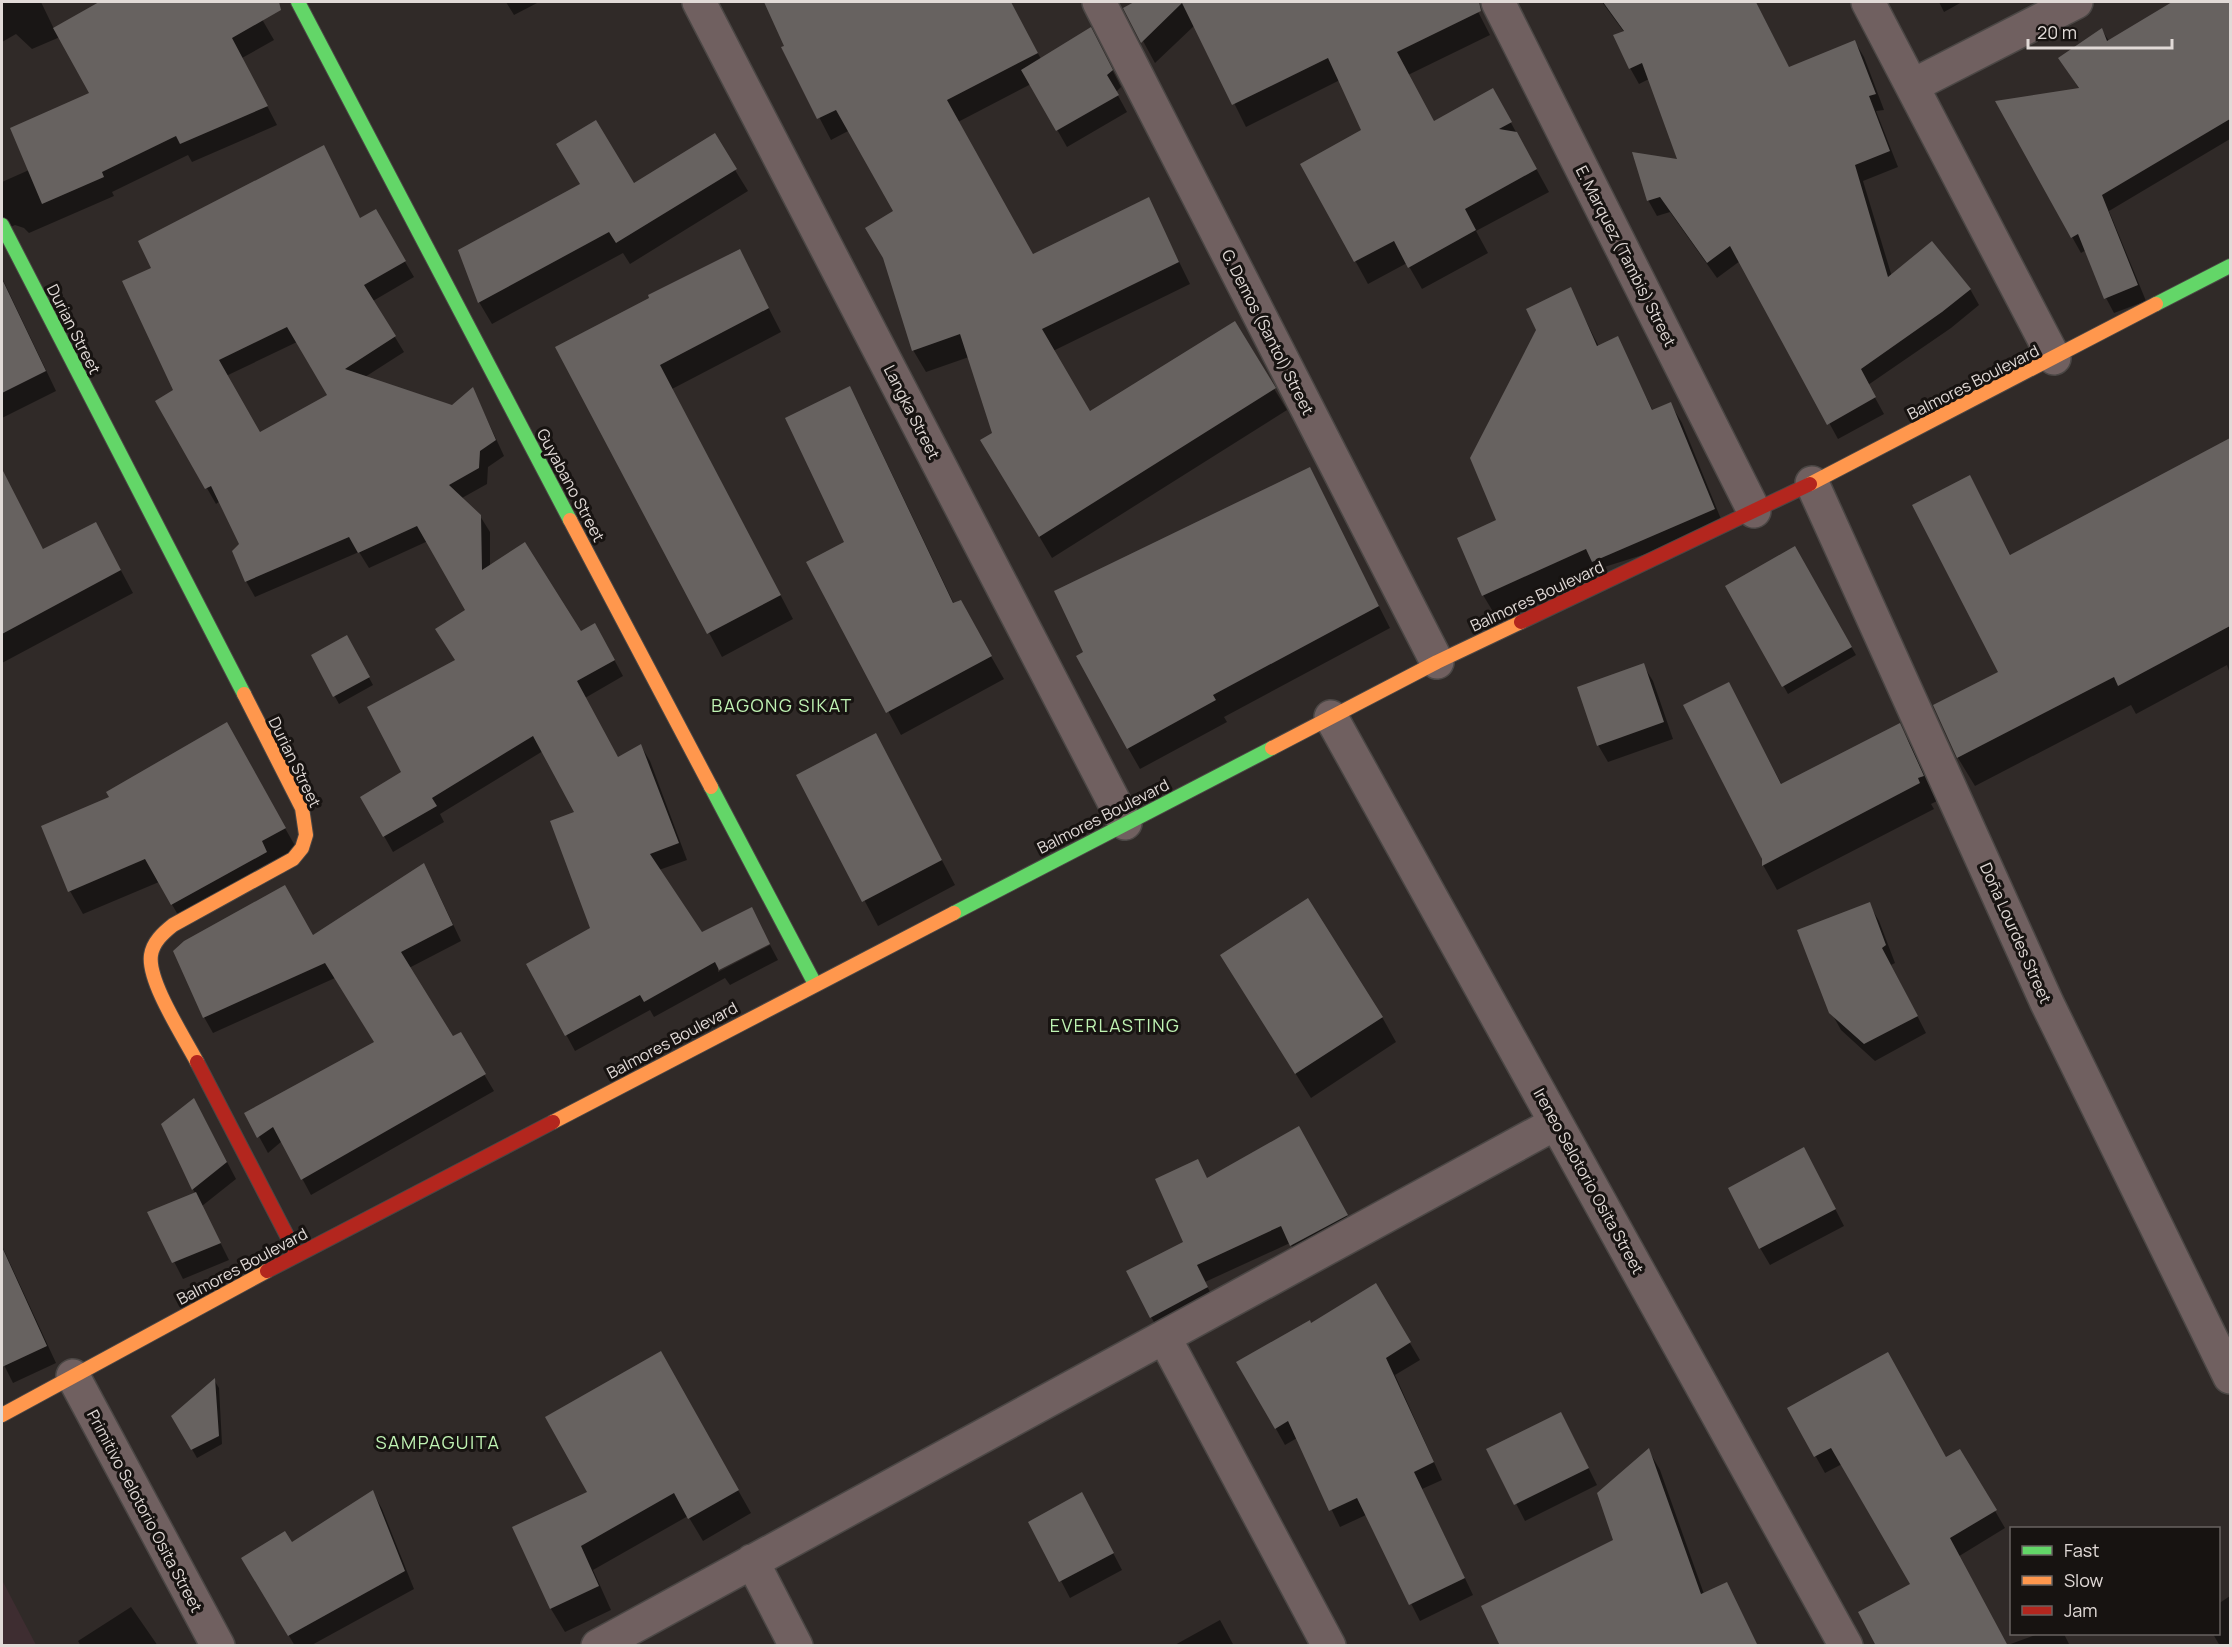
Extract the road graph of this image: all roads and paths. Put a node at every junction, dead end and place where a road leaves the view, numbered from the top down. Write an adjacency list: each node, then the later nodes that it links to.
1 (298, 2): 16 (main road, Guyabano Street)
2 (699, 2): 15 (street, Langka Street)
3 (1099, 2): 13 (street, G. Demos (Santol) Street)
4 (1498, 2): 12 (street, E. Marquez (Tambis) Street)
5 (1868, 2): 7 (street)
6 (2076, 2): 7 (street)
7 (1912, 86): 10 (street)
8 (2, 225): 18 (main road, Durian Street)
9 (2230, 266): 10 (main road, Balmores Boulevard)
10 (2054, 358): 11 (main road, Balmores Boulevard)
11 (1812, 483): 12 (main road, Balmores Boulevard); 21 (street, Doña Lourdes Street)
12 (1754, 511): 13 (main road, Balmores Boulevard)
13 (1437, 662): 14 (main road, Balmores Boulevard)
14 (1330, 717): 15 (main road, Balmores Boulevard); 17 (street, Ireneo Selotorio Osita Street)
15 (1125, 823): 16 (main road, Balmores Boulevard)
16 (815, 984): 18 (main road, Balmores Boulevard)
17 (1557, 1123): 19 (street); 28 (street, Ireneo Selotorio Osita Street)
18 (297, 1255): 20 (main road, Balmores Boulevard)
19 (1164, 1337): 23 (street); 27 (street)
20 (73, 1376): 22 (main road, Balmores Boulevard); 24 (street, Primitivo Selotorio Osita Street)
21 (2230, 1377)
22 (2, 1415)
23 (752, 1561): 25 (street); 26 (street)
24 (218, 1646)
25 (598, 1646)
26 (796, 1646)
27 (1329, 1646)
28 (1846, 1646)

